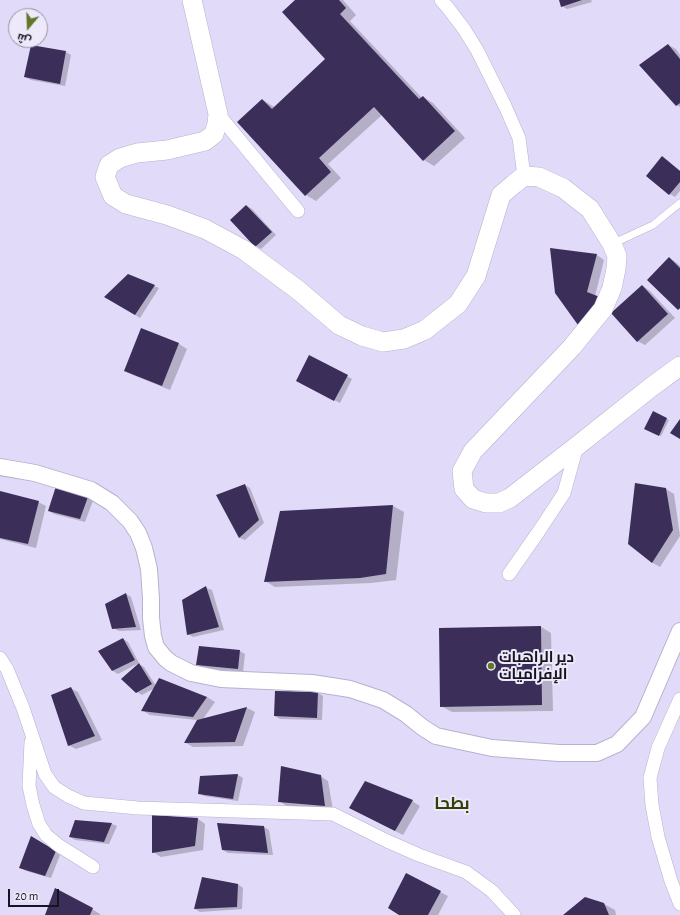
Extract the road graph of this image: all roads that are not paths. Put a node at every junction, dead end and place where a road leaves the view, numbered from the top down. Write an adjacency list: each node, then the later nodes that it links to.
1 (192, 0): 3 (main road)
2 (441, 0): 4 (street)
3 (218, 114): 4 (main road); 6 (street)
4 (524, 176): 7 (main road)
5 (680, 203): 7 (lane)
6 (298, 211)
7 (612, 244): 9 (main road)
8 (680, 366): 9 (main road)
9 (577, 446): 11 (street)
10 (0, 467): 12 (street)
11 (509, 574)
12 (680, 631)
13 (0, 658): 15 (street)
14 (680, 699): 17 (street)
15 (31, 734): 16 (street); 18 (street)
16 (93, 867)
17 (680, 904)
18 (514, 915)

